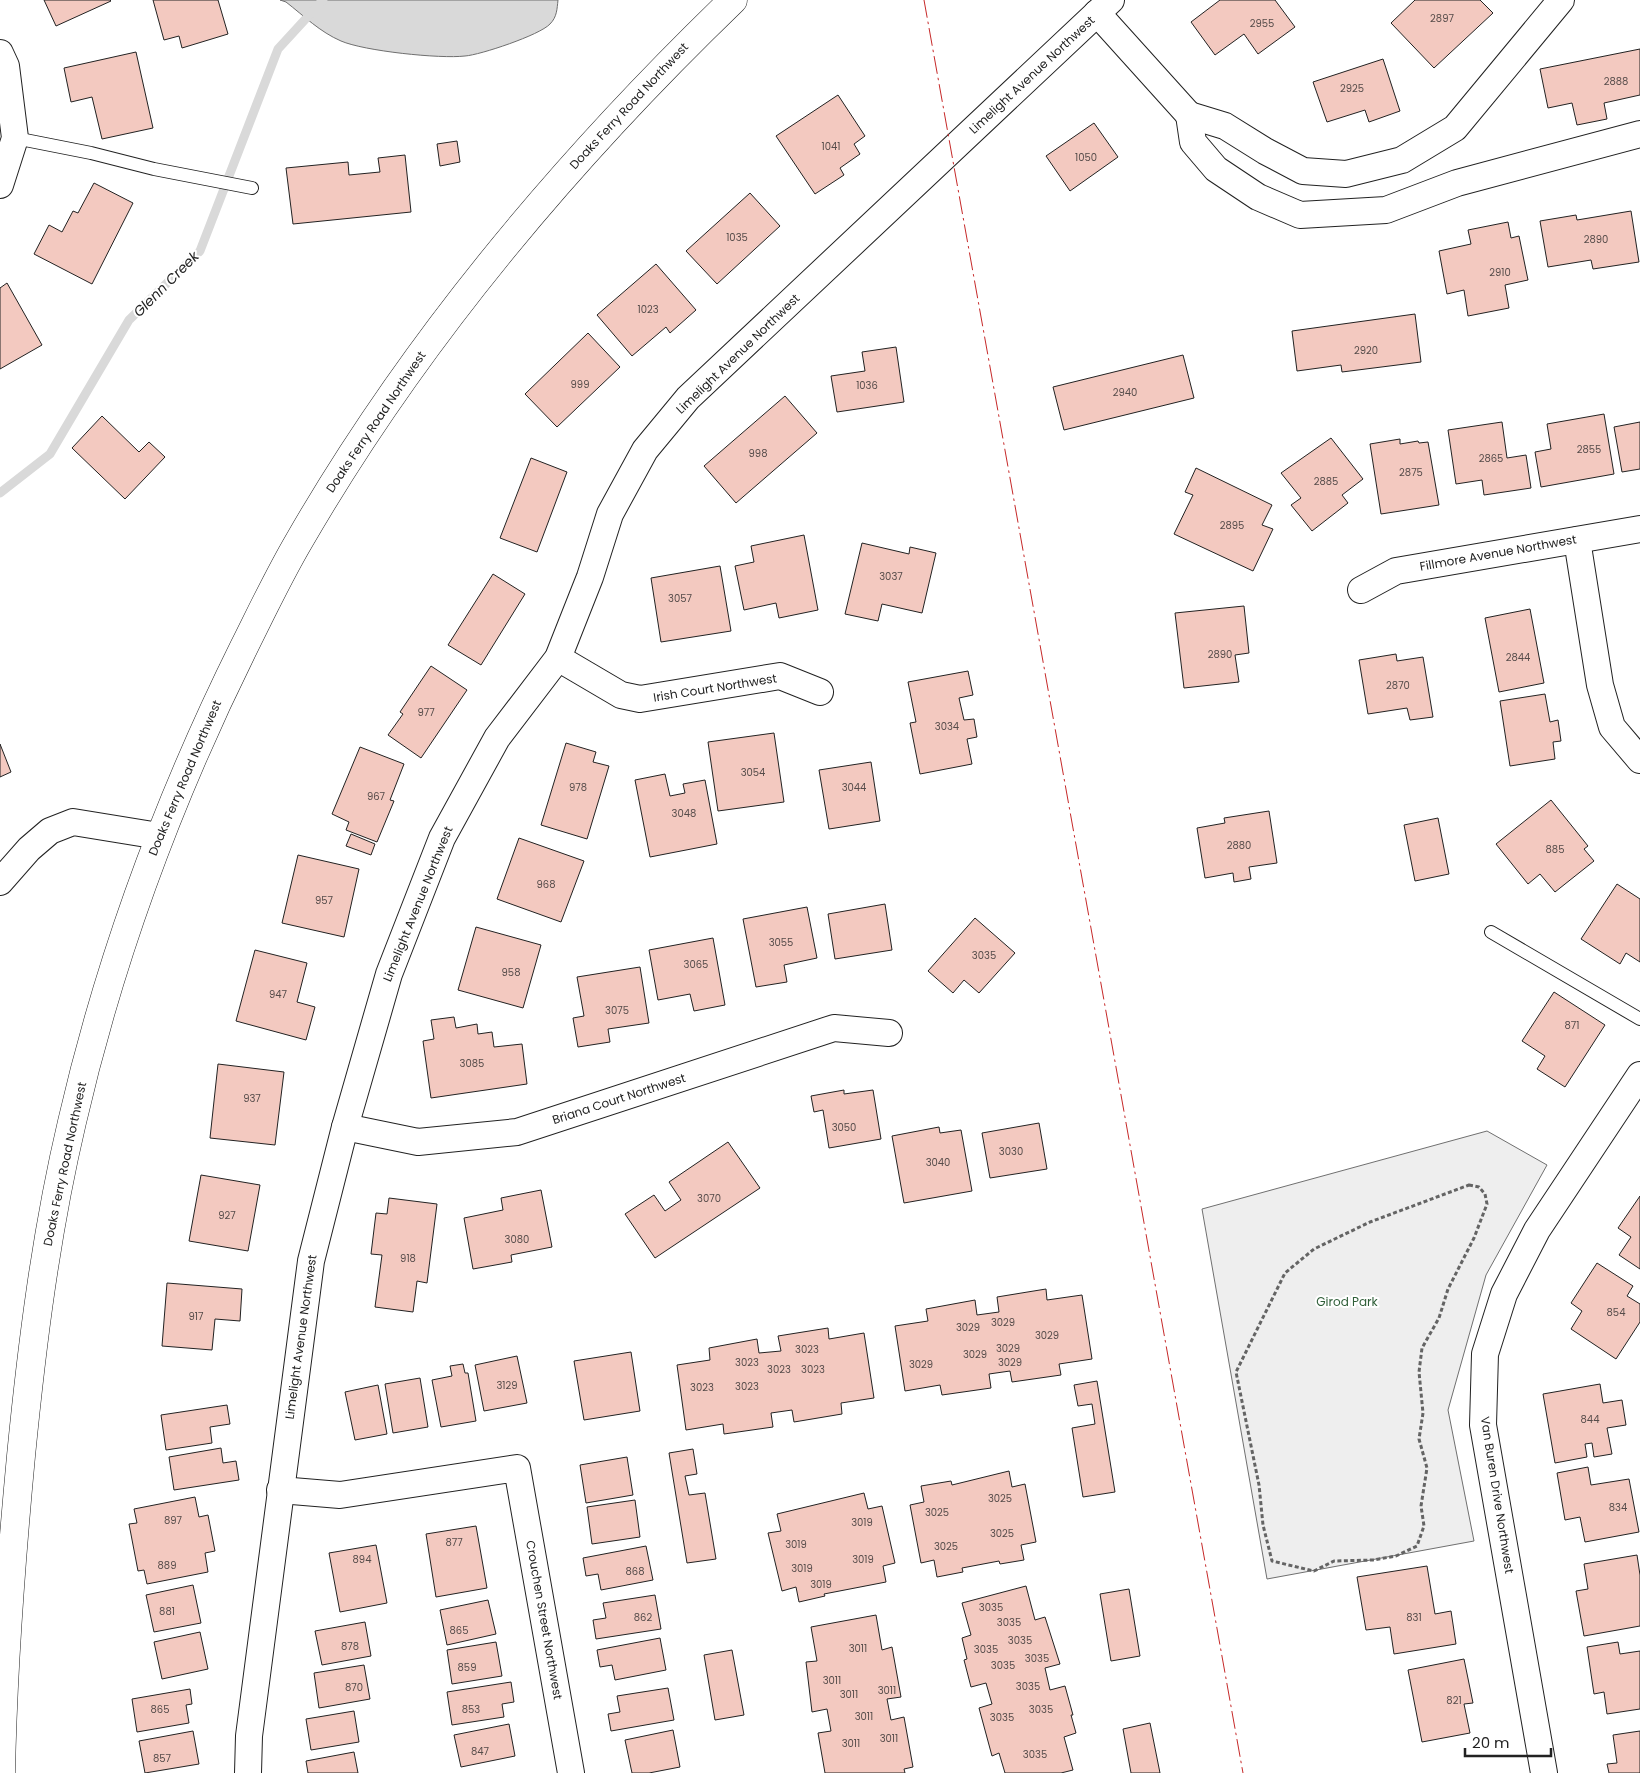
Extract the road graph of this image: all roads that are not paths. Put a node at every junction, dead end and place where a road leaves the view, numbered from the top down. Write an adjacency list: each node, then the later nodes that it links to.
1 (733, 0): 16 (main road, Doaks Ferry Road Northwest)
2 (1561, 0): 5 (street)
3 (1104, 7): 5 (street); 13 (street, Limelight Avenue Northwest)
4 (0, 53): 7 (street)
5 (1189, 115): 6 (street)
6 (1640, 134)
7 (15, 138): 8 (street); 9 (lane)
8 (0, 185)
9 (252, 188)
10 (1640, 529): 11 (street, Fillmore Avenue Northwest)
11 (1577, 540): 12 (street, Fillmore Avenue Northwest); 15 (street)
12 (1360, 590)
13 (558, 658): 14 (street, Irish Court Northwest); 22 (street, Limelight Avenue Northwest)
14 (820, 692)
15 (1640, 760)
16 (159, 836): 17 (street); 24 (main road, Doaks Ferry Road Northwest)
17 (0, 882)
18 (1492, 932): 19 (lane)
19 (1640, 1019)
20 (888, 1033): 22 (street, Briana Court Northwest)
21 (1640, 1075): 27 (street, Van Buren Drive Northwest)
22 (345, 1127): 23 (street, Limelight Avenue Northwest)
23 (280, 1490): 25 (street, Limelight Avenue Northwest); 26 (street, Crouchen Street Northwest)
24 (1, 1773)
25 (248, 1773)
26 (571, 1773)
27 (1544, 1773)

